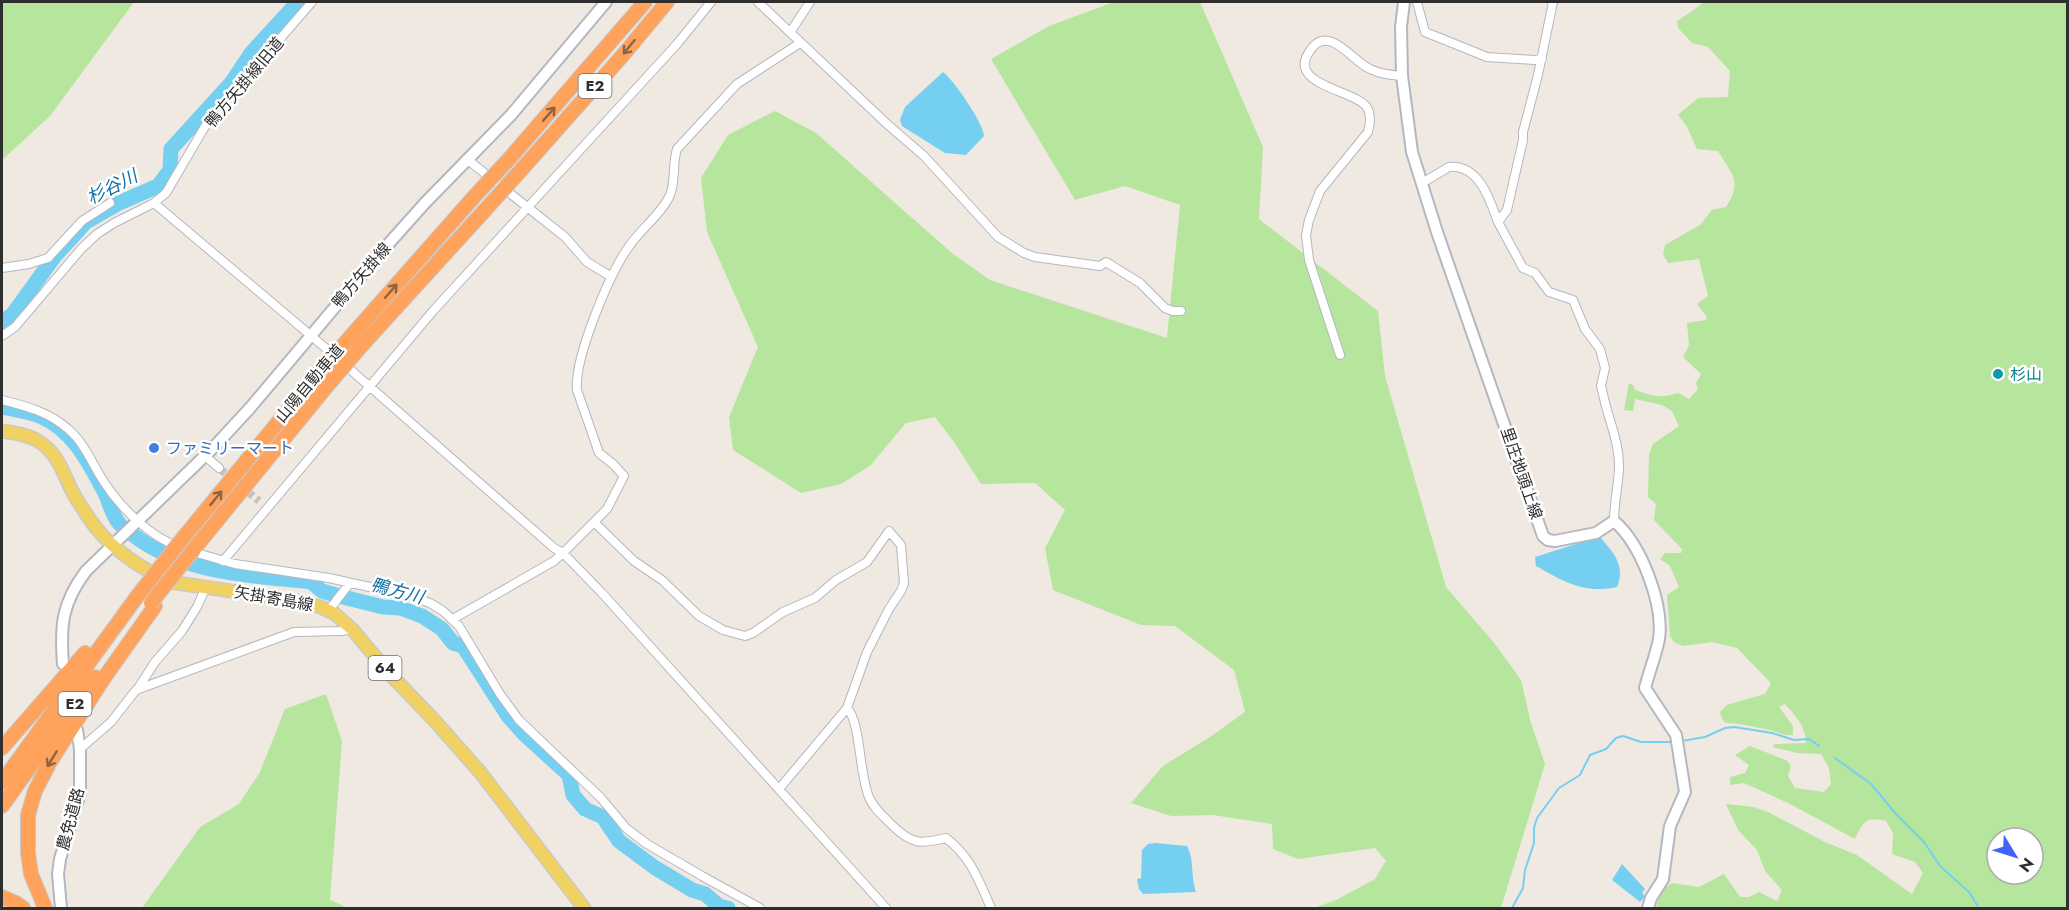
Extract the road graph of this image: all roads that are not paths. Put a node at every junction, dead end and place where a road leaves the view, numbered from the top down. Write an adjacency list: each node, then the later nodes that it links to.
1 (312, 2): 18 (street, 鴨方矢掛線旧道)
2 (606, 2): 15 (main road, 鴨方矢掛線)
3 (645, 2): 45 (highway, 山陽自動車道 / E2, one-way to 3, bridge)
4 (667, 2): 42 (highway, 山陽自動車道 / E2, one-way to 42, bridge)
5 (711, 2): 19 (street)
6 (758, 2): 11 (street)
7 (810, 2): 11 (street)
8 (1404, 2): 14 (main road, 里庄地頭上線)
9 (1417, 2): 13 (street)
10 (1553, 2): 13 (street)
11 (790, 31): 12 (street)
12 (800, 43): 22 (street); 23 (street)
13 (1542, 59): 20 (street)
14 (1402, 76): 16 (main road, 里庄地頭上線); 26 (street)
15 (468, 159): 19 (street); 24 (main road, 鴨方矢掛線)
16 (1422, 183): 20 (street); 34 (main road, 里庄地頭上線)
17 (110, 203): 21 (street)
18 (154, 203): 24 (street); 25 (street, 鴨方矢掛線旧道)
19 (529, 207): 22 (street); 27 (street)
20 (1498, 222): 34 (street)
21 (2, 268)
22 (610, 276): 35 (street)
23 (1181, 311)
24 (311, 335): 27 (street); 30 (main road, 鴨方矢掛線)
25 (2, 336)
26 (1340, 355)
27 (369, 386): 33 (street); 38 (street)
28 (2, 400): 36 (street)
29 (2, 431): 37 (main road, 矢掛寄島線 / 64)
30 (205, 456): 31 (street); 36 (main road, 鴨方矢掛線)
31 (219, 468)
32 (259, 501): 33 (street)
33 (267, 508): 39 (street)
34 (1614, 521): 64 (main road)
35 (594, 522): 38 (street); 49 (street)
36 (136, 523): 37 (main road, 鴨方矢掛線); 39 (street)
37 (116, 542): 41 (main road, 矢掛寄島線 / 64); 47 (main road)
38 (563, 554): 44 (street); 54 (street)
39 (224, 561): 40 (street)
40 (347, 585): 43 (street); 44 (street)
41 (206, 587): 43 (main road, 矢掛寄島線 / 64); 48 (street)
42 (153, 605): 55 (highway, 山陽自動車道 / E2); 58 (highway, one-way to 58)
43 (332, 605): 46 (main road, 矢掛寄島線 / 64)
44 (453, 619): 61 (street)
45 (115, 625): 51 (highway); 53 (highway, 山陽自動車道 / E2)
46 (352, 629): 48 (street); 60 (main road, 矢掛寄島線 / 64)
47 (63, 664)
48 (136, 690): 52 (street)
49 (847, 708): 54 (street); 63 (street)
50 (77, 730): 52 (main road, 農免道路)
51 (2, 748)
52 (80, 749): 59 (main road, 農免道路)
53 (2, 782)
54 (779, 789): 62 (street)
55 (2, 806)
56 (2, 897): 57 (highway)
57 (23, 909)
58 (45, 909)
59 (61, 909)
60 (584, 909)
61 (760, 909)
62 (886, 909)
63 (991, 909)
64 (1648, 909)

